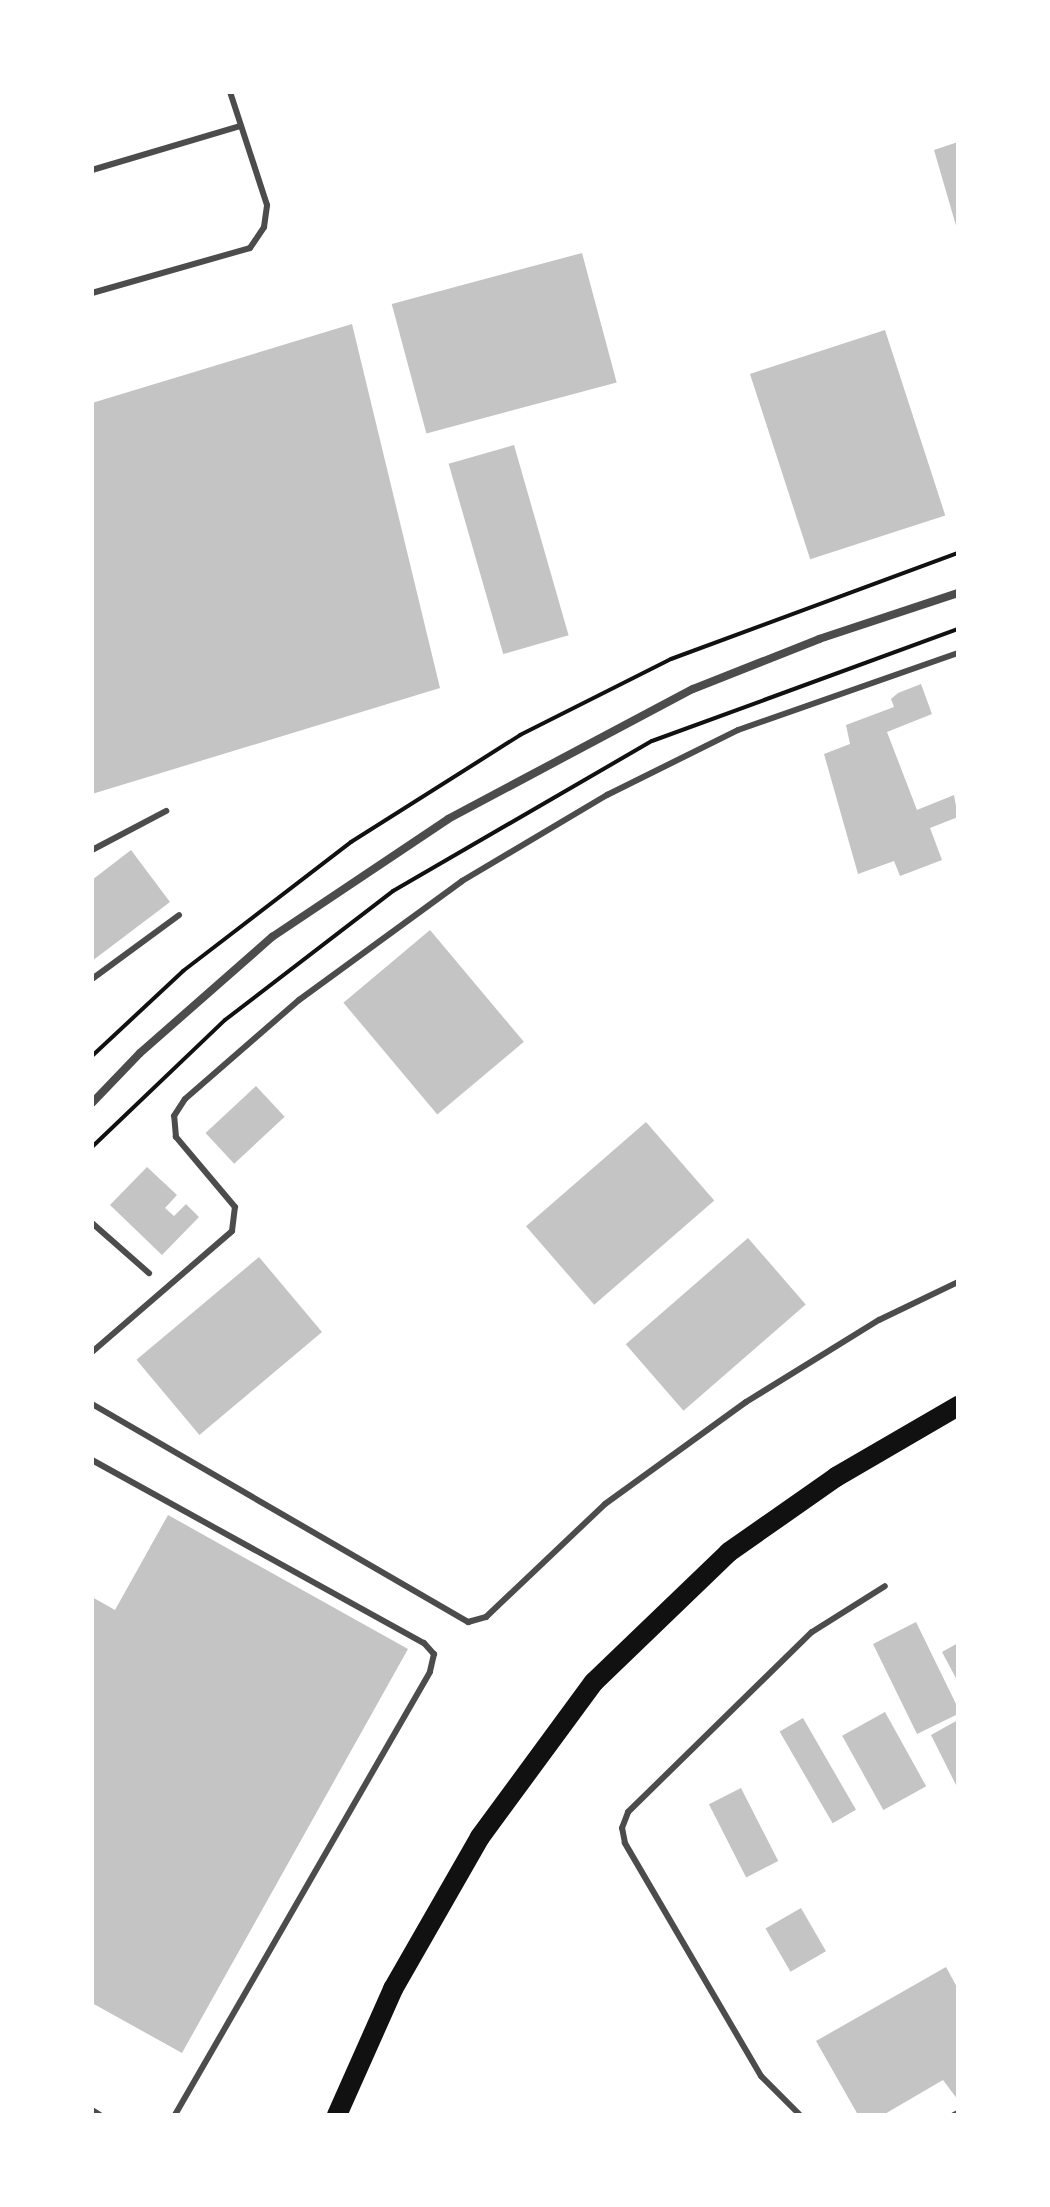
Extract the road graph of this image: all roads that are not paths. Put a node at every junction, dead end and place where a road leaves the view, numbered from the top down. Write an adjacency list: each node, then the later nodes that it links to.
1 (230, 92): 2 (lane)
2 (241, 126): 3 (lane); 4 (lane)
3 (92, 170)
4 (92, 293)
5 (958, 593): 11 (street)
6 (958, 653): 15 (lane)
7 (166, 811): 8 (lane)
8 (92, 850)
9 (179, 915): 10 (lane)
10 (92, 979)
11 (92, 1103)
12 (92, 1223): 13 (lane)
13 (149, 1273)
14 (958, 1282): 16 (lane)
15 (92, 1352)
16 (92, 1404)
17 (958, 1406): 23 (main road)
18 (92, 1460): 22 (lane)
19 (885, 1586): 24 (lane)
20 (92, 2110): 21 (lane)
21 (100, 2115)
22 (175, 2115)
23 (337, 2115)
24 (800, 2115)

